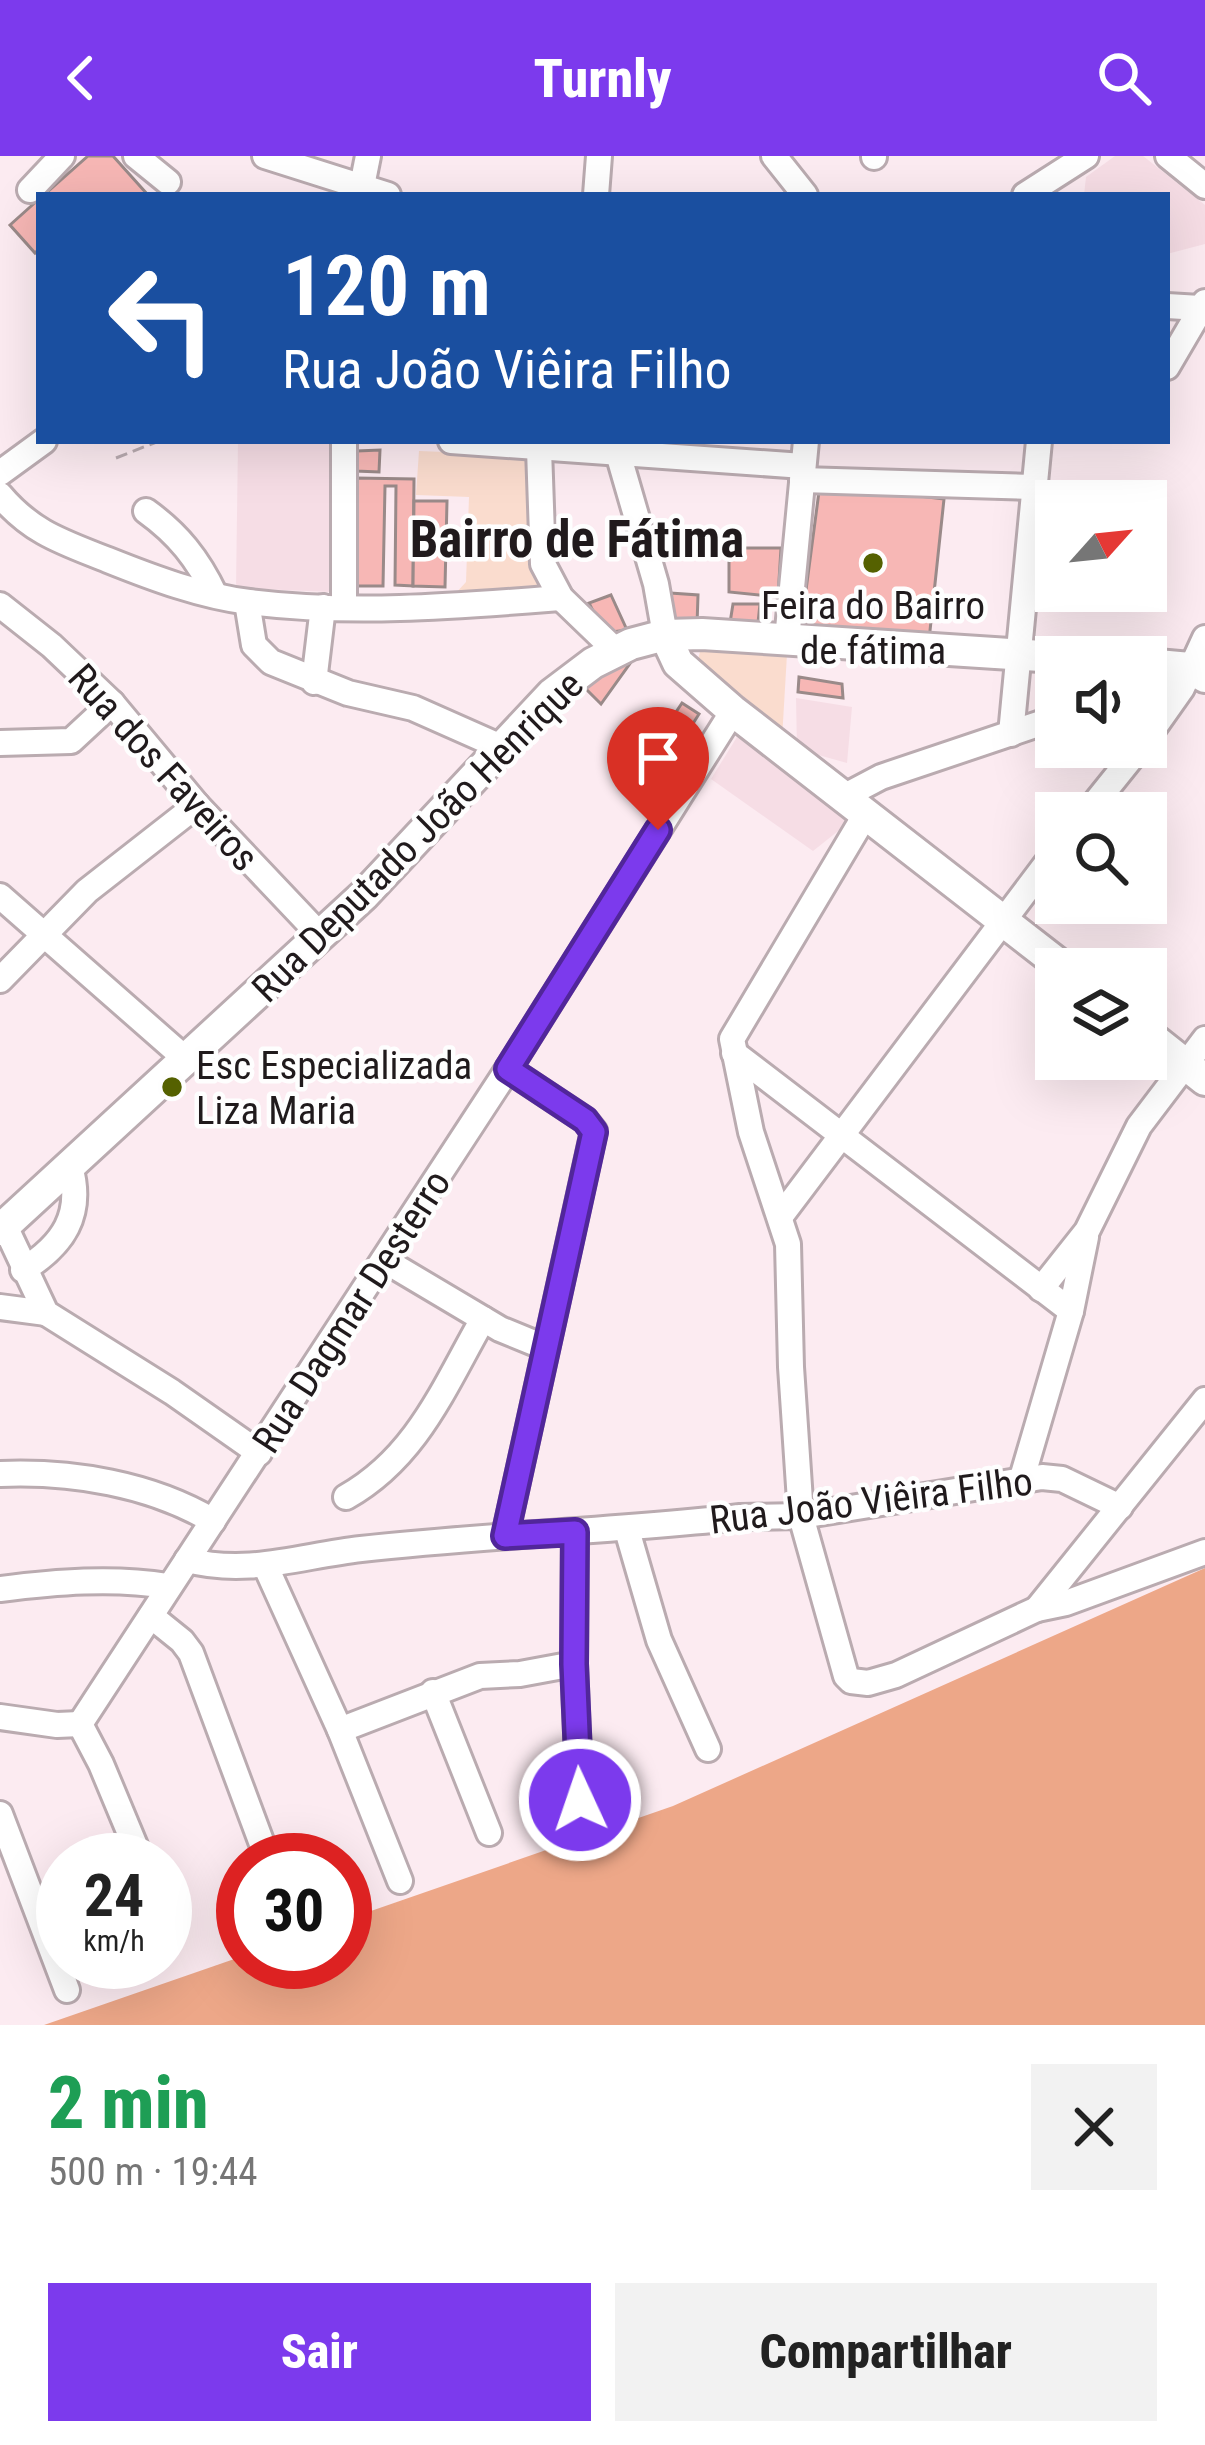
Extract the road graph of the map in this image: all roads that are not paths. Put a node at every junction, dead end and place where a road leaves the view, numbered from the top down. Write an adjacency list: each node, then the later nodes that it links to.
1 (62, 156): 12 (street)
2 (136, 156): 9 (street)
3 (265, 156): 10 (street)
4 (368, 156): 13 (street)
5 (599, 156): 14 (street)
6 (774, 156): 15 (street)
7 (1168, 156): 11 (street)
8 (1077, 161): 16 (street); 17 (street)
9 (168, 182)
10 (329, 185): 13 (street)
11 (1205, 186)
12 (30, 190)
13 (375, 192)
14 (596, 192)
15 (803, 192)
16 (1029, 192)
17 (1067, 192)
18 (1203, 305): 19 (street); 20 (street)
19 (1170, 306)
20 (1170, 362)
21 (40, 444): 28 (street)
22 (344, 444): 36 (street)
23 (484, 444): 26 (street)
24 (1039, 444): 29 (street)
25 (617, 448): 26 (street); 27 (street); 37 (street)
26 (539, 449): 33 (street)
27 (804, 462): 29 (street); 39 (street)
28 (0, 473)
29 (1032, 487): 41 (street)
30 (0, 495): 32 (street)
31 (146, 511): 32 (street)
32 (214, 596): 34 (street)
33 (561, 598): 36 (street); 40 (street)
34 (248, 602): 36 (street); 46 (street)
35 (0, 605): 47 (street, Rua dos Faveiros)
36 (334, 607): 46 (street)
37 (665, 635): 39 (main road, Rua Deputado João Henrique); 40 (main road, Rua Deputado João Henrique); 48 (main road)
38 (1205, 638): 44 (street)
39 (787, 640): 41 (main road, Rua Deputado João Henrique)
40 (615, 650): 53 (main road, Rua Deputado João Henrique)
41 (1016, 654): 42 (main road, Rua Deputado João Henrique); 51 (street)
42 (1035, 655)
43 (1167, 667): 44 (main road)
44 (1198, 672): 45 (street); 49 (street)
45 (1167, 679)
46 (314, 682): 53 (street)
47 (112, 703): 52 (street); 57 (street, Rua dos Faveiros)
48 (733, 711): 56 (main road); 69 (street, Rua Dagmar Desterro)
49 (1167, 711)
50 (1035, 725): 51 (street)
51 (1011, 734): 56 (street)
52 (0, 743)
53 (501, 748): 62 (main road, Rua Deputado João Henrique)
54 (1123, 768): 55 (street)
55 (1104, 792)
56 (856, 804): 60 (main road); 67 (street)
57 (196, 805): 61 (street); 62 (street, Rua dos Faveiros)
58 (1035, 877): 60 (street)
59 (0, 896): 61 (street)
60 (1002, 919): 63 (main road); 71 (street)
61 (43, 935): 64 (street); 68 (street)
62 (321, 936): 68 (main road, Rua Deputado João Henrique)
63 (1039, 948)
64 (0, 980)
65 (1205, 1040): 70 (street)
66 (1167, 1050): 70 (main road)
67 (734, 1053): 71 (street); 73 (street)
68 (188, 1061): 72 (main road, Rua Deputado João Henrique)
69 (508, 1069): 76 (street, Rua Dagmar Desterro); 83 (street)
70 (1195, 1072): 75 (street)
71 (843, 1137): 73 (street); 78 (street)
72 (70, 1166): 74 (main road, Rua Deputado João Henrique); 77 (street)
73 (780, 1217): 90 (street)
74 (2, 1227): 77 (street)
75 (1087, 1231): 78 (street); 80 (street)
76 (384, 1260): 82 (street); 85 (street, Rua Dagmar Desterro)
77 (23, 1270): 81 (street)
78 (1041, 1289): 80 (street)
79 (0, 1307): 81 (street)
80 (1071, 1311): 87 (street)
81 (46, 1313): 85 (street)
82 (483, 1318): 83 (street); 88 (street)
83 (544, 1346): 94 (street)
84 (1205, 1400): 89 (street)
85 (259, 1453): 91 (street, Rua Dagmar Desterro)
86 (0, 1474): 91 (street)
87 (1022, 1478): 89 (street, Rua João Viêira Filho); 90 (street, Rua João Viêira Filho)
88 (346, 1497)
89 (1120, 1507): 100 (street)
90 (801, 1516): 92 (street, Rua João Viêira Filho); 100 (street)
91 (213, 1521): 96 (street, Rua Dagmar Desterro)
92 (627, 1530): 93 (street, Rua João Viêira Filho); 107 (street)
93 (575, 1532): 94 (street, Rua João Viêira Filho); 102 (street)
94 (505, 1536): 97 (street, Rua João Viêira Filho)
95 (1205, 1552): 100 (street)
96 (187, 1560): 97 (street, Rua João Viêira Filho); 98 (street, Rua Dagmar Desterro)
97 (266, 1567): 106 (street)
98 (168, 1586): 99 (street); 101 (street, Rua Dagmar Desterro)
99 (0, 1589)
100 (1037, 1609)
101 (151, 1616): 105 (street, Rua Dagmar Desterro); 111 (street)
102 (574, 1664): 103 (street); 108 (street)
103 (433, 1692): 106 (street); 112 (street)
104 (0, 1717): 105 (street)
105 (80, 1724): 110 (street)
106 (340, 1730): 113 (street)
107 (708, 1749)
108 (580, 1800)
109 (0, 1814): 114 (street)
110 (130, 1833)
111 (258, 1833)
112 (489, 1833)
113 (400, 1881)
114 (67, 1990)

